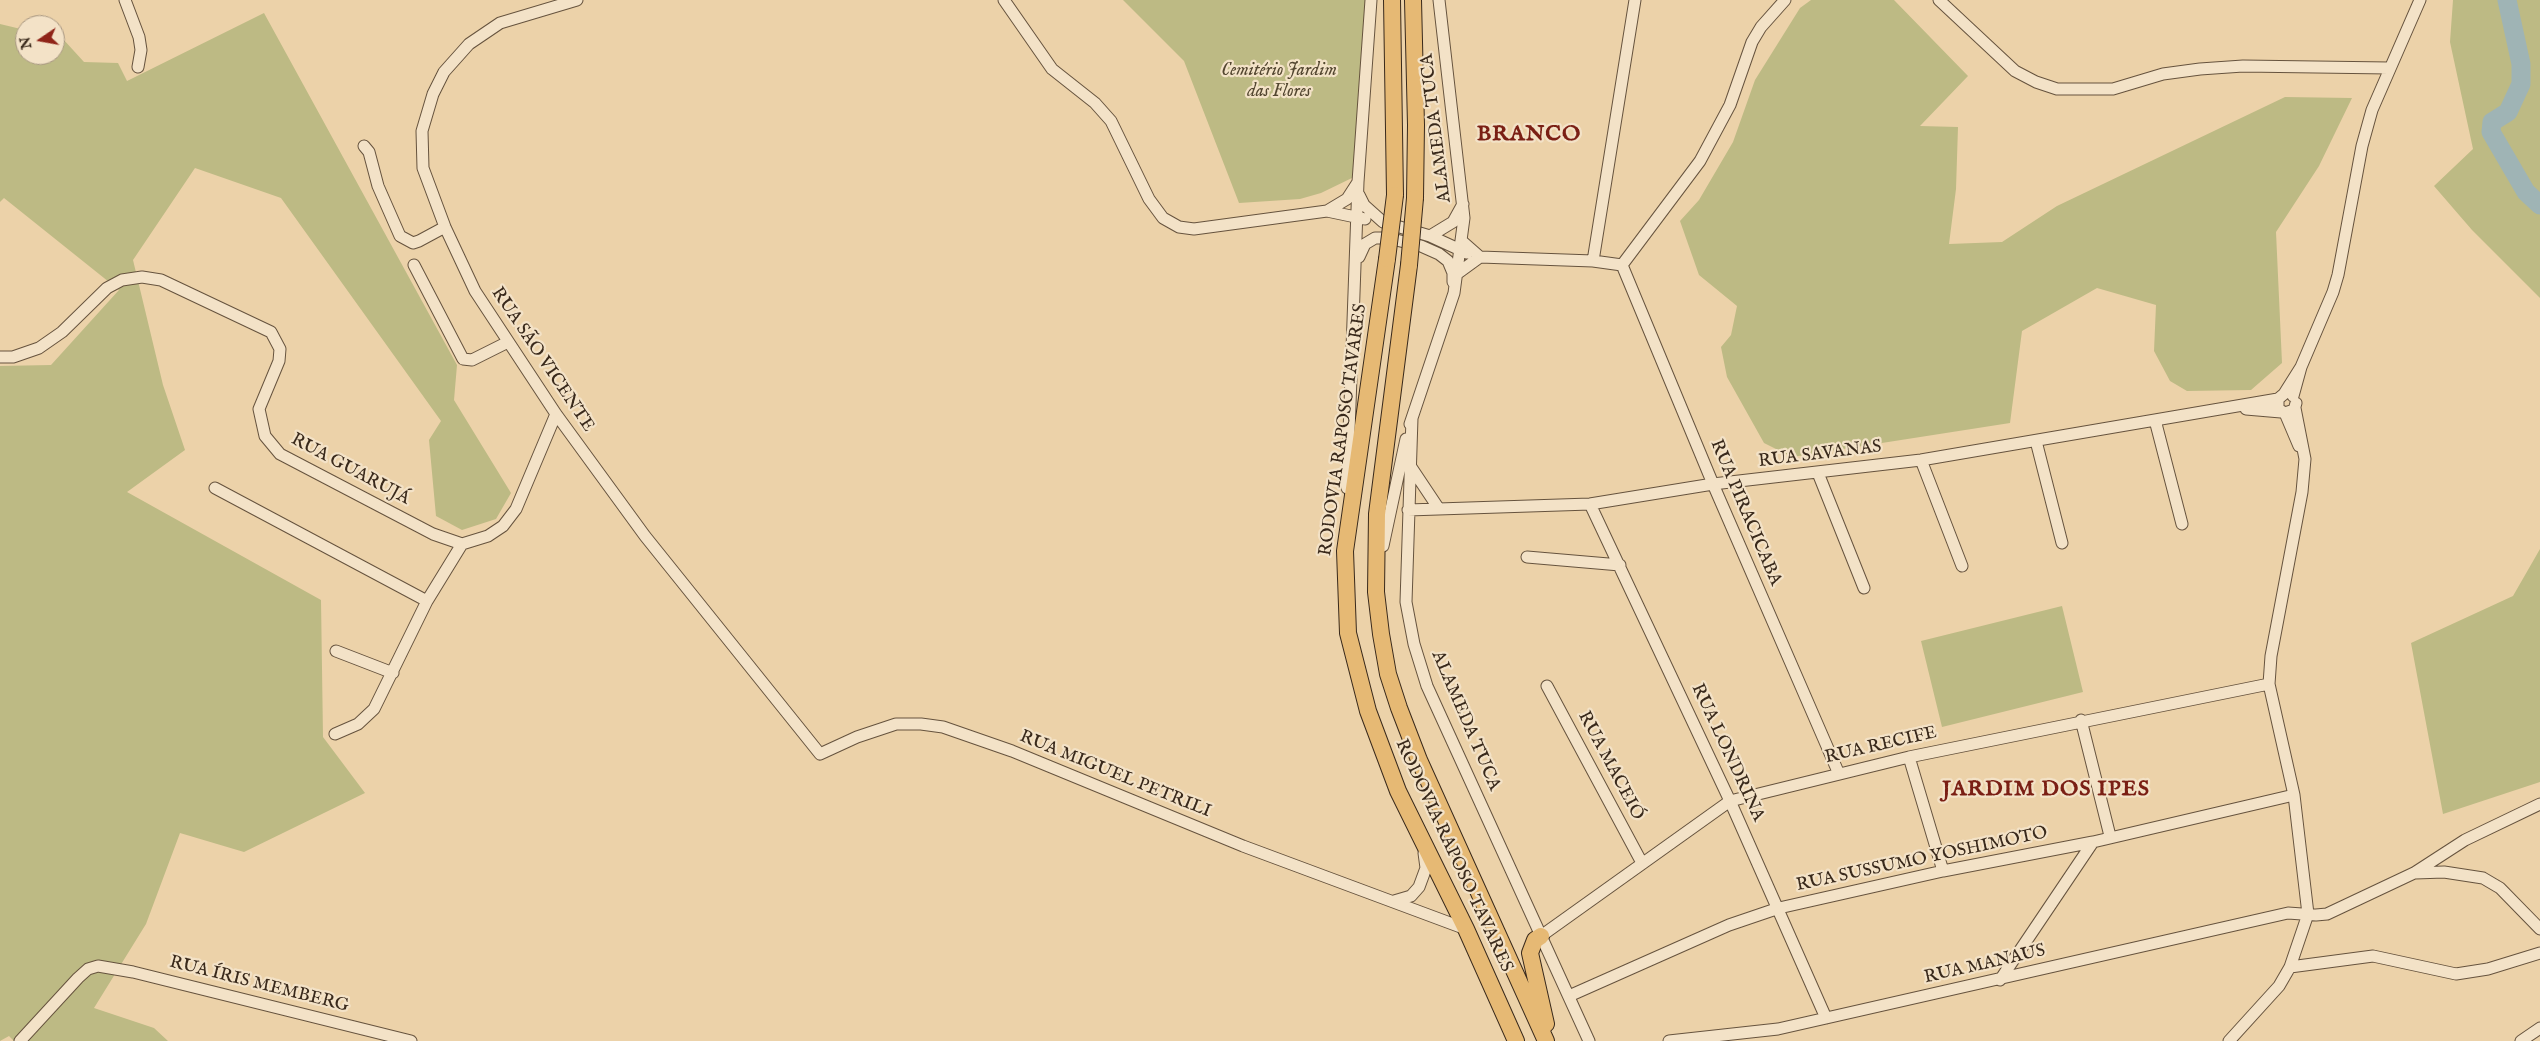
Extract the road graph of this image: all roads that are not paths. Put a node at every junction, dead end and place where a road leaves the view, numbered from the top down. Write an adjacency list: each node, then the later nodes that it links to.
1 (125, 0): 12 (street)
2 (577, 0): 20 (street, RUA SÃO VICENTE)
3 (1004, 0): 17 (street)
4 (1371, 0): 15 (street)
5 (1392, 0): 49 (highway, RODOVIA RAPOSO TAVARES, bridge)
6 (1413, 0): 54 (highway, RODOVIA RAPOSO TAVARES, bridge)
7 (1439, 0): 16 (street, ALAMEDA TUCA)
8 (1635, 0): 25 (street)
9 (1786, 0): 28 (street)
10 (1939, 0): 13 (street)
11 (2420, 0): 13 (street)
12 (138, 67)
13 (2389, 68): 33 (street)
14 (364, 146): 20 (street)
15 (1359, 188): 17 (street); 18 (street); 19 (street)
16 (1464, 204): 22 (street); 23 (street, ALAMEDA TUCA)
17 (1332, 212): 18 (street); 21 (street)
18 (1357, 218): 19 (street); 21 (street)
19 (1383, 222): 22 (street)
20 (445, 227): 31 (street, RUA SÃO VICENTE)
21 (1357, 233): 27 (street)
22 (1430, 236): 23 (street)
23 (1462, 247): 24 (street); 29 (street, ALAMEDA TUCA)
24 (1480, 257): 25 (street); 29 (street)
25 (1593, 261): 28 (street)
26 (414, 265): 31 (street)
27 (1356, 265): 30 (street); 49 (street)
28 (1622, 265): 41 (street, RUA PIRACICABA)
29 (1458, 272): 30 (street, ALAMEDA TUCA)
30 (1454, 293): 35 (street, ALAMEDA TUCA)
31 (508, 342): 34 (street, RUA SÃO VICENTE)
32 (0, 357): 48 (street, RUA GUARUJÁ)
33 (2286, 404): 36 (street, RUA SAVANAS); 58 (street)
34 (556, 414): 48 (street); 62 (street, RUA SÃO VICENTE)
35 (1412, 418): 39 (street, ALAMEDA TUCA); 54 (street, ALAMEDA TUCA)
36 (2154, 420): 37 (street, RUA SAVANAS); 46 (street)
37 (2036, 441): 38 (street, RUA SAVANAS); 47 (street)
38 (1921, 460): 40 (street, RUA SAVANAS); 52 (street)
39 (1410, 466): 44 (street); 45 (street, ALAMEDA TUCA)
40 (1818, 473): 41 (street, RUA SAVANAS); 53 (street)
41 (1713, 484): 43 (street, RUA SAVANAS); 64 (street, RUA PIRACICABA)
42 (215, 488): 55 (street)
43 (1590, 504): 44 (street, RUA SAVANAS); 51 (street, RUA LONDRINA)
44 (1439, 509): 45 (street, RUA SAVANAS)
45 (1408, 510): 79 (street, ALAMEDA TUCA)
46 (2182, 524)
47 (2062, 543)
48 (462, 544): 55 (street)
49 (1345, 552): 68 (highway, RODOVIA RAPOSO TAVARES)
50 (1527, 557): 51 (street)
51 (1620, 565): 66 (street, RUA LONDRINA)
52 (1962, 566)
53 (1864, 588)
54 (1376, 592): 89 (highway, RODOVIA RAPOSO TAVARES)
55 (427, 601): 57 (street)
56 (336, 651): 57 (street)
57 (393, 673): 61 (street)
58 (2269, 684): 60 (street, RUA RECIFE); 65 (street)
59 (1547, 686): 71 (street, RUA MACEIÓ)
60 (2081, 720): 63 (street, RUA RECIFE); 69 (street)
61 (335, 734)
62 (820, 754): 74 (street, RUA MIGUEL PETRILI)
63 (1909, 757): 64 (street, RUA RECIFE); 72 (street)
64 (1839, 774): 66 (street, RUA RECIFE)
65 (2294, 795): 69 (street, RUA SUSSUMO YOSHIMOTO); 76 (street)
66 (1730, 801): 71 (street, RUA RECIFE); 75 (street, RUA LONDRINA)
67 (2540, 804): 73 (street, RUA MANAUS)
68 (1421, 835): 74 (street); 77 (highway, RODOVIA RAPOSO TAVARES)
69 (2110, 836): 70 (street, RUA SUSSUMO YOSHIMOTO)
70 (2093, 842): 72 (street, RUA SUSSUMO YOSHIMOTO); 82 (street)
71 (1642, 863): 79 (street, RUA RECIFE)
72 (1943, 871): 75 (street, RUA SUSSUMO YOSHIMOTO)
73 (2414, 873): 76 (street, RUA MANAUS); 78 (street)
74 (1394, 901): 77 (street, RUA MIGUEL PETRILI)
75 (1779, 908): 83 (street, RUA SUSSUMO YOSHIMOTO); 84 (street, RUA LONDRINA)
76 (2308, 914): 81 (street); 82 (street, RUA MANAUS)
77 (1466, 929): 88 (highway, RODOVIA RAPOSO TAVARES)
78 (2540, 929)
79 (1542, 936): 83 (street, ALAMEDA TUCA); 89 (highway)
80 (2540, 953): 81 (street)
81 (2290, 968): 92 (street)
82 (2000, 980): 84 (street, RUA MANAUS)
83 (1569, 996): 90 (street, ALAMEDA TUCA)
84 (1826, 1018): 91 (street, RUA MANAUS)
85 (2540, 1028): 93 (street)
86 (20, 1041): 87 (street, RUA ÍRIS MEMBERG)
87 (410, 1041)
88 (1516, 1041)
89 (1547, 1041)
90 (1589, 1041)
91 (1668, 1041)
92 (2229, 1041)
93 (2521, 1041)

